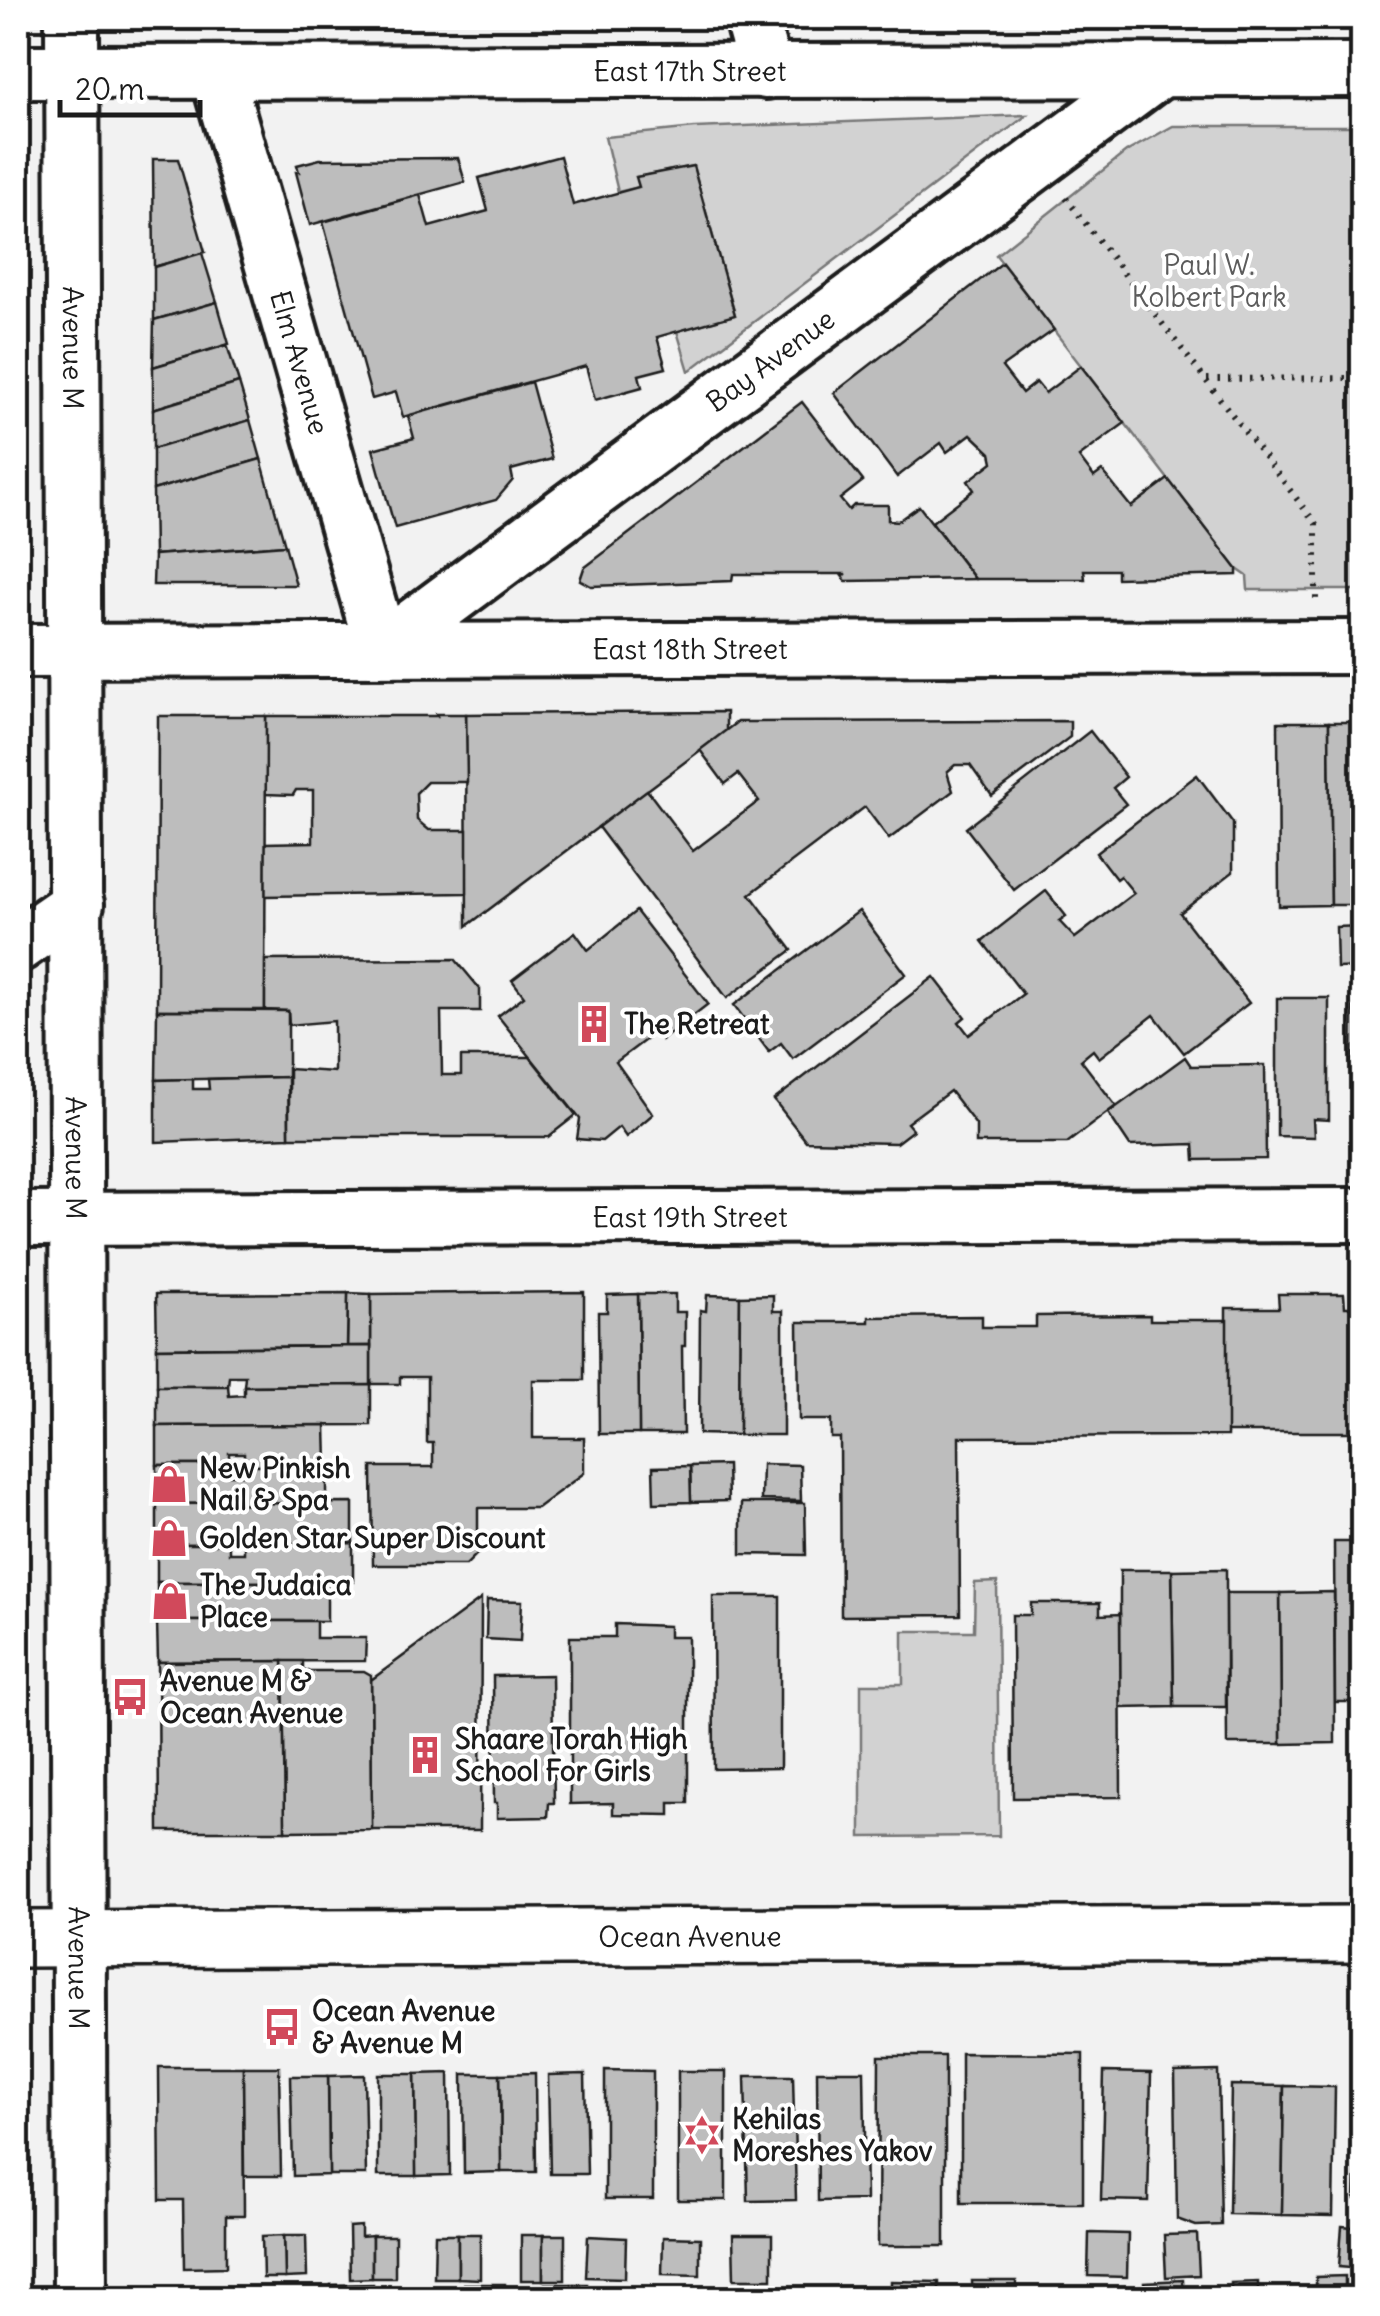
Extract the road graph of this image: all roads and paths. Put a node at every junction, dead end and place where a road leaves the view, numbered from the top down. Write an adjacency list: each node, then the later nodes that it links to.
1 (72, 18): 6 (street, Avenue M)
2 (751, 18): 7 (street)
3 (1160, 70): 4 (street, East 17th Street); 7 (street, East 17th Street); 14 (street, Bay Avenue)
4 (1362, 70)
5 (18, 72): 6 (street, East 17th Street)
6 (72, 72): 8 (street, East 17th Street); 15 (street, Avenue M)
7 (766, 72): 8 (street, East 17th Street)
8 (217, 74): 14 (street, Elm Avenue)
9 (1062, 193): 11 (path)
10 (1362, 378): 11 (path)
11 (1206, 379): 12 (path)
12 (1316, 598)
13 (1362, 648): 14 (street, East 18th Street)
14 (382, 649): 15 (street, East 18th Street)
15 (76, 650): 16 (street, East 18th Street); 17 (street, Avenue M)
16 (18, 651)
17 (77, 904): 18 (street); 21 (street, Avenue M)
18 (18, 944)
19 (1362, 1214): 21 (street, East 19th Street)
20 (18, 1218): 21 (street, East 19th Street)
21 (77, 1218): 23 (street, Avenue M)
22 (1362, 1934): 23 (main road, Ocean Avenue)
23 (78, 1938): 24 (main road, Ocean Avenue); 25 (street, Avenue M)
24 (18, 1939)
25 (80, 2298)

